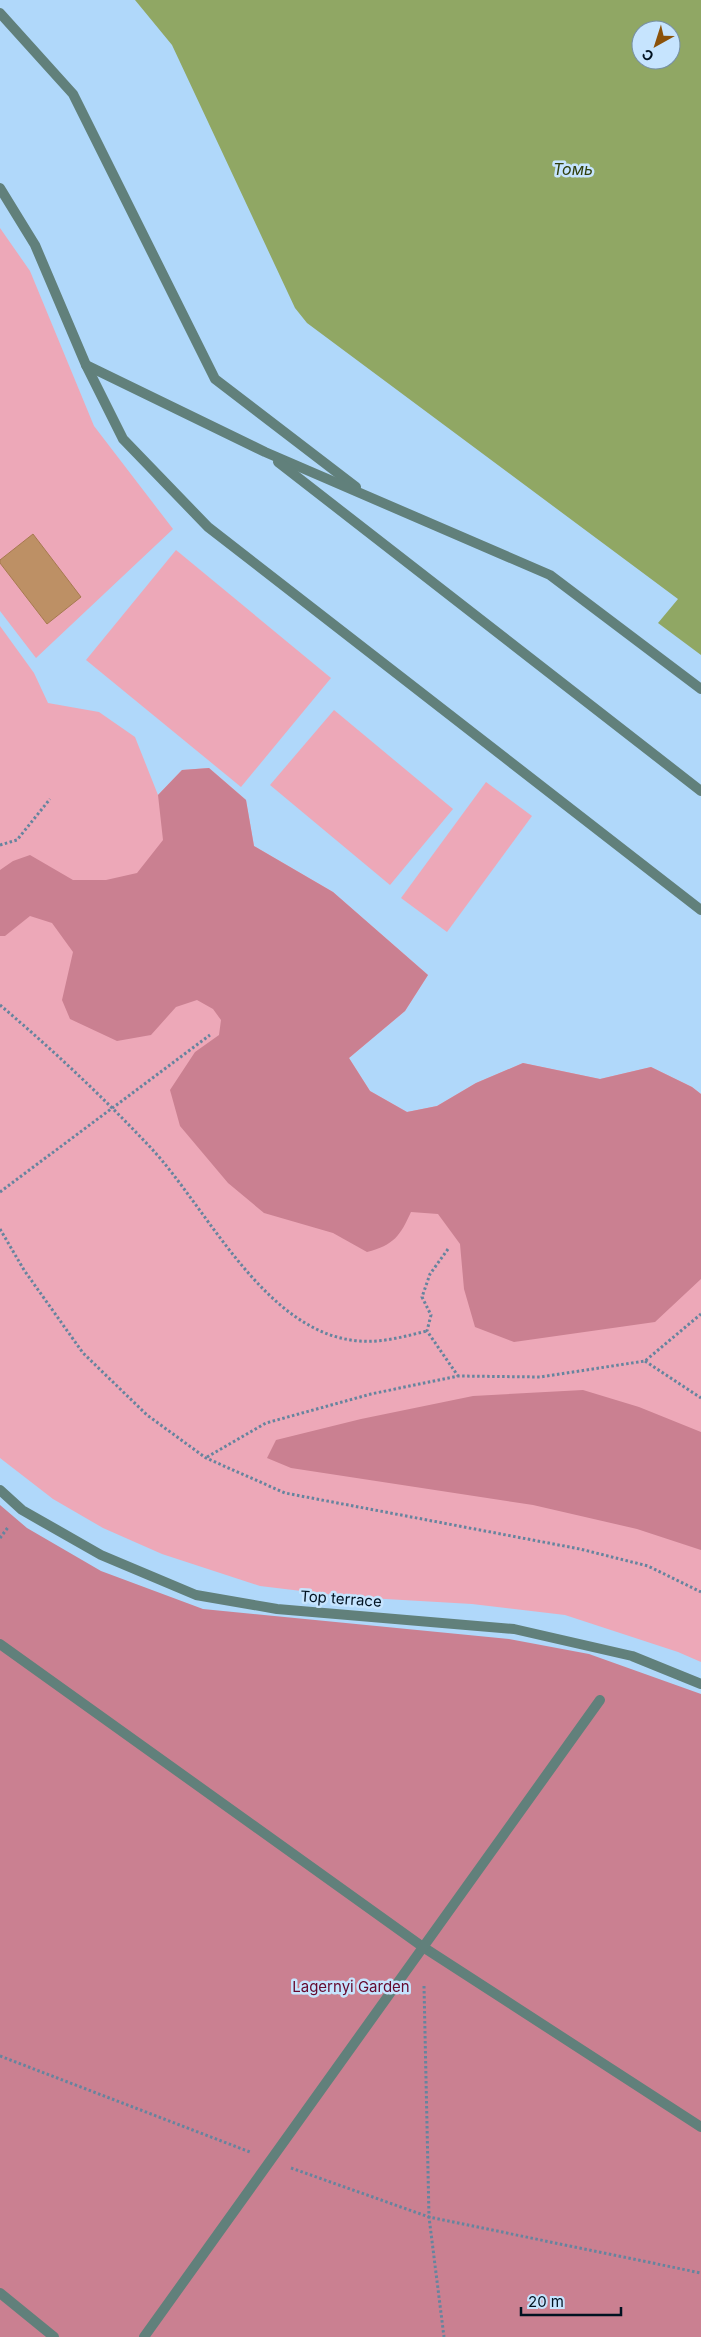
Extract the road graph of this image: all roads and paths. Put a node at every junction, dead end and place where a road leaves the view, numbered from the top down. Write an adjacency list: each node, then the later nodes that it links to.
1 (0, 13): 5 (street)
2 (0, 188): 3 (street)
3 (86, 365): 4 (street); 10 (street)
4 (265, 452): 5 (street); 7 (street)
5 (369, 497): 6 (street)
6 (701, 689)
7 (701, 791)
8 (50, 799): 9 (path)
9 (0, 845)
10 (701, 910)
11 (0, 1005): 13 (path)
12 (210, 1035): 13 (path)
13 (111, 1109): 14 (path); 18 (path)
14 (0, 1192)
15 (0, 1229): 22 (path)
16 (448, 1249): 18 (path)
17 (701, 1314): 19 (path)
18 (427, 1331): 20 (path)
19 (645, 1362): 20 (path); 21 (path)
20 (458, 1376): 22 (path)
21 (701, 1398)
22 (206, 1458): 24 (path)
23 (0, 1490): 26 (street, Top terrace)
24 (701, 1592)
25 (0, 1644): 28 (street)
26 (701, 1684)
27 (600, 1700): 28 (street)
28 (423, 1947): 31 (street); 32 (street)
29 (424, 1985): 33 (path)
30 (0, 2056): 32 (path)
31 (701, 2127)
32 (270, 2160): 33 (path); 37 (street)
33 (429, 2217): 34 (path); 38 (path)
34 (701, 2273)
35 (0, 2293): 36 (street)
36 (54, 2337)
37 (144, 2337)
38 (444, 2337)

